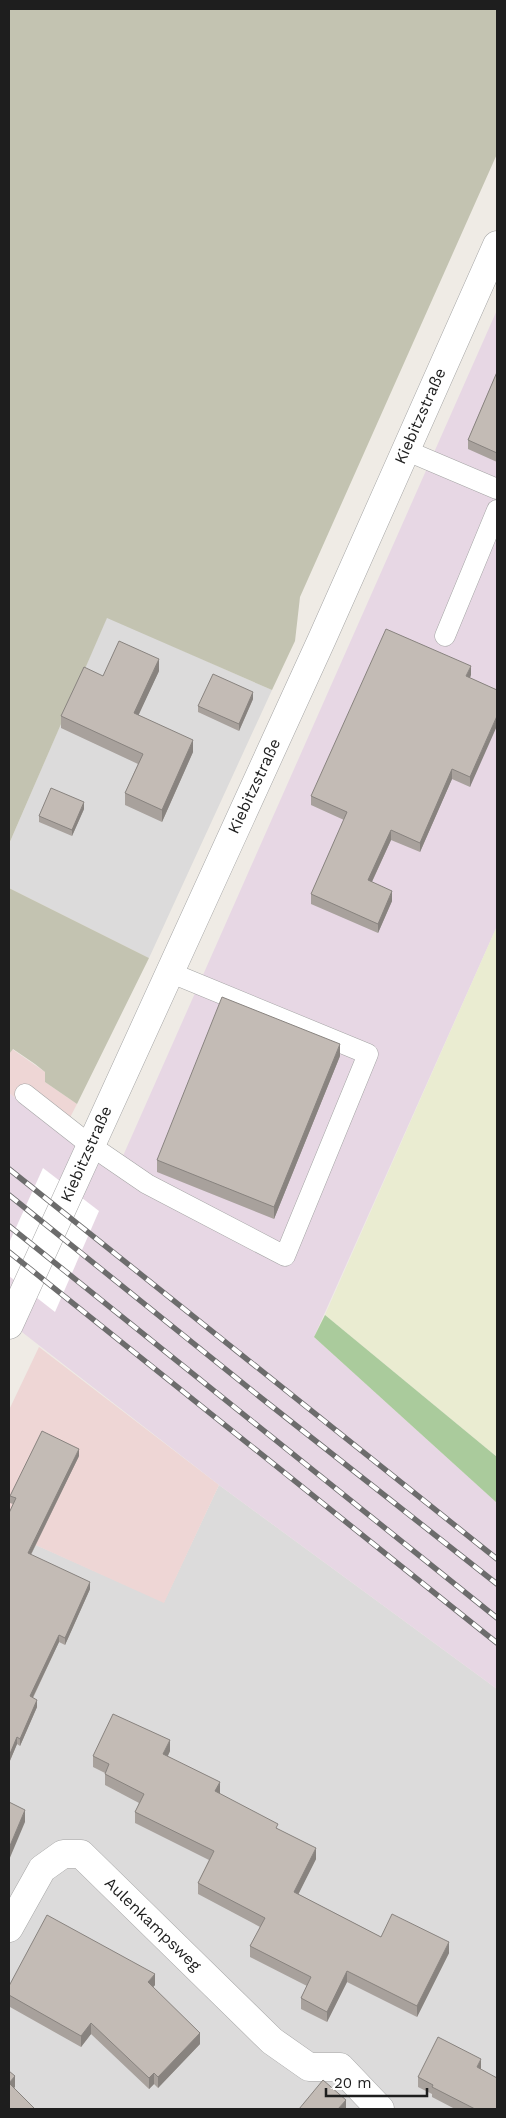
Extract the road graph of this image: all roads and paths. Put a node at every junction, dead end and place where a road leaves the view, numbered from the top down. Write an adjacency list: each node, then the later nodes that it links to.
1 (497, 245): 2 (street, Kiebitzstraße)
2 (405, 450): 3 (lane); 6 (street, Kiebitzstraße)
3 (497, 489)
4 (497, 510): 5 (lane)
5 (445, 636)
6 (169, 972): 8 (street, Kiebitzstraße); 8 (lane)
7 (26, 1094): 8 (lane)
8 (90, 1145): 9 (street, Kiebitzstraße)
9 (9, 1325)
10 (9, 1928): 11 (street, Aulenkampsweg)
11 (380, 2109)

